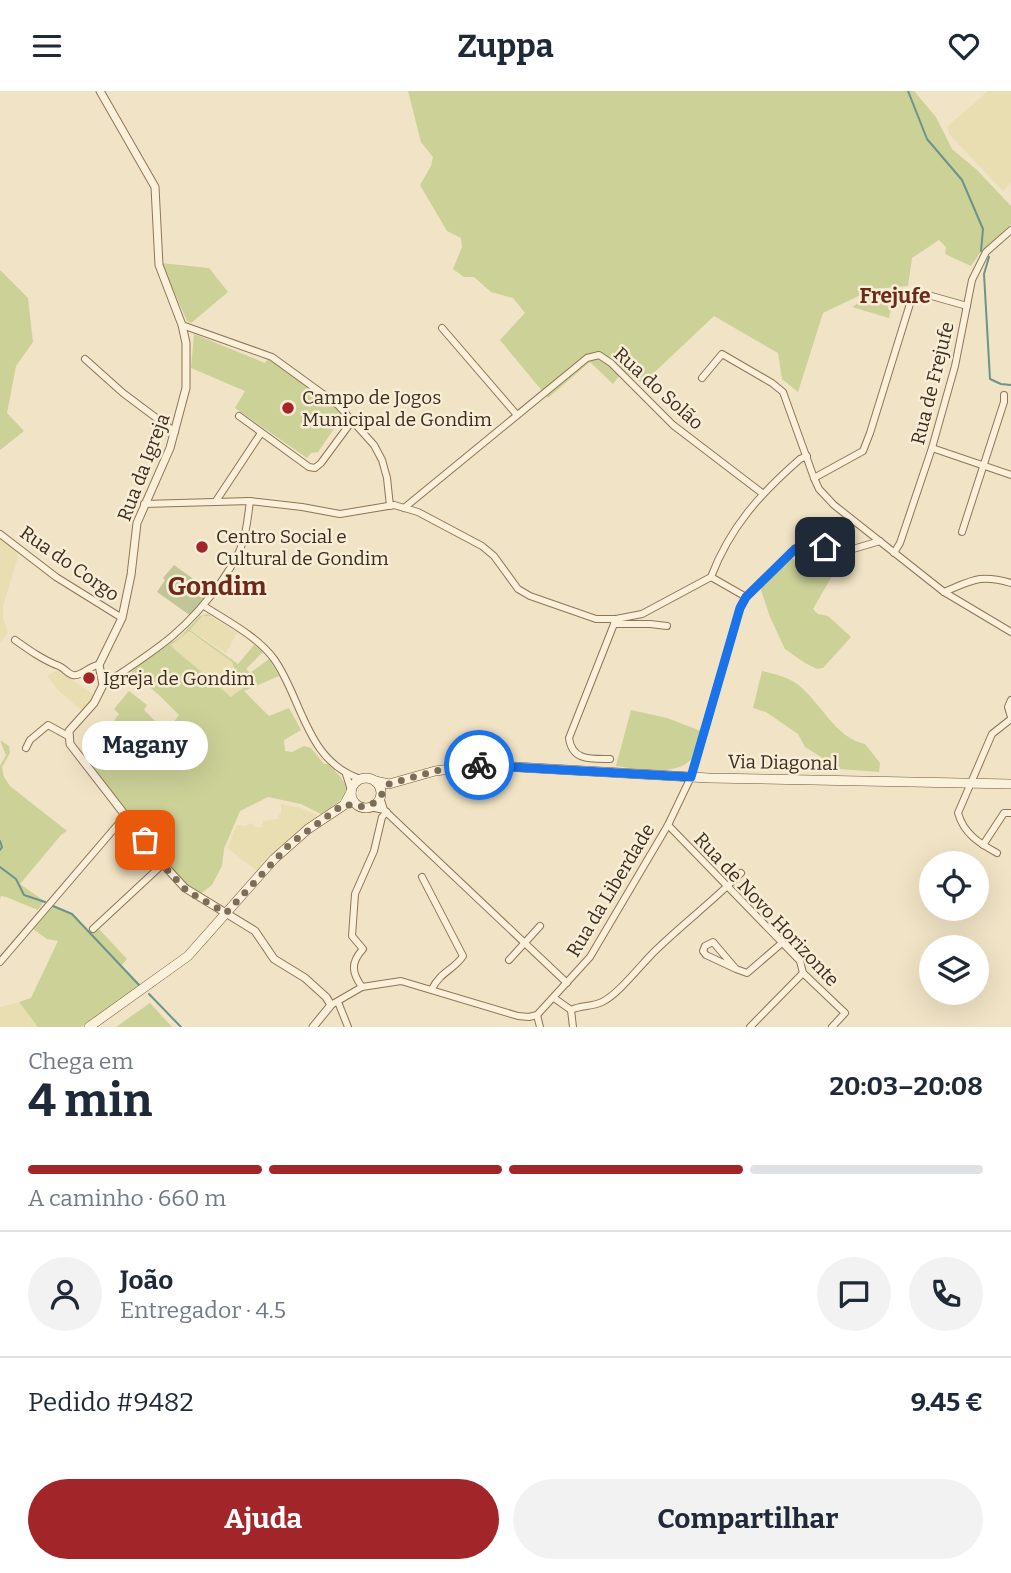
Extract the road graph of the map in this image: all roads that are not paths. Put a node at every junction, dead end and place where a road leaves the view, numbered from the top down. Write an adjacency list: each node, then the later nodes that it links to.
1 (100, 91): 4 (street, Rua da Igreja)
2 (1011, 230): 3 (street, Rua de Frejufe)
3 (967, 306): 14 (street, Rua de Frejufe); 18 (street)
4 (183, 325): 11 (street); 12 (street, Rua da Igreja)
5 (442, 328): 9 (street)
6 (85, 359): 12 (street)
7 (702, 378): 15 (street)
8 (1004, 395): 16 (street)
9 (517, 415): 19 (street, Rua do Solão); 24 (street, Rua do Solão)
10 (239, 416): 13 (street)
11 (352, 421): 13 (street); 23 (street)
12 (175, 432): 22 (street, Rua da Igreja)
13 (261, 433): 20 (street)
14 (932, 449): 16 (street); 28 (street, Rua de Frejufe)
15 (807, 456): 18 (street); 19 (street)
16 (983, 466): 17 (street); 25 (street)
17 (1011, 475)
18 (814, 478): 27 (street)
19 (762, 493): 29 (street)
20 (216, 501): 21 (street); 22 (street)
21 (250, 501): 23 (street); 33 (street)
22 (144, 504): 34 (street, Rua da Igreja)
23 (390, 506): 24 (street)
24 (404, 508): 35 (street)
25 (961, 532)
26 (0, 534): 34 (street, Rua do Corgo)
27 (880, 541): 28 (street); 32 (street)
28 (894, 554): 31 (street)
29 (711, 577): 32 (street); 35 (street)
30 (1011, 583): 31 (street)
31 (944, 592): 37 (street)
32 (746, 597): 47 (street, Rua da Liberdade)
33 (204, 606): 40 (street); 46 (street)
34 (122, 618): 39 (street, Rua da Igreja)
35 (615, 622): 36 (street); 45 (street)
36 (667, 626)
37 (1011, 632)
38 (15, 640): 39 (street)
39 (99, 665): 40 (street)
40 (103, 685): 43 (street)
41 (1011, 700): 42 (street)
42 (1011, 718): 50 (street)
43 (68, 736): 44 (street); 60 (street)
44 (26, 748)
45 (610, 759)
46 (346, 774): 48 (street); 53 (street)
47 (691, 777): 50 (main road, Via Diagonal); 51 (main road, Via Diagonal); 61 (street, Rua da Liberdade)
48 (360, 779): 49 (main road, Via Diagonal); 53 (main road)
49 (375, 781): 51 (main road, Via Diagonal); 54 (main road)
50 (972, 783): 52 (main road, Via Diagonal); 62 (street)
51 (389, 784): 54 (main road)
52 (1011, 784)
53 (351, 791): 55 (main road); 56 (main road)
54 (380, 795): 57 (main road); 58 (street)
55 (344, 804): 56 (main road); 68 (main road)
56 (358, 805): 57 (main road)
57 (370, 807): 58 (street)
58 (386, 811): 71 (street); 78 (street)
59 (1011, 813): 62 (street)
60 (126, 815): 64 (street); 74 (street)
61 (668, 825): 67 (street, Rua de Novo Horizonte); 77 (street, Rua da Liberdade)
62 (983, 845): 63 (street)
63 (997, 853)
64 (163, 865): 68 (street); 70 (street)
65 (741, 873): 67 (street)
66 (422, 877): 79 (street)
67 (726, 887): 72 (street, Rua de Novo Horizonte); 82 (street)
68 (226, 913): 81 (street); 84 (main road)
69 (540, 926): 71 (street)
70 (93, 929)
71 (524, 943): 73 (street); 77 (street)
72 (782, 943): 75 (street); 76 (street, Rua de Novo Horizonte)
73 (509, 960)
74 (0, 962)
75 (736, 969): 75 (street)
76 (803, 973): 89 (street); 90 (street, Rua de Novo Horizonte)
77 (567, 983): 80 (street, Rua da Liberdade)
78 (362, 987): 79 (street); 81 (street)
79 (432, 989): 83 (street)
80 (554, 998): 82 (street); 83 (street, Rua da Liberdade)
81 (335, 1004): 85 (street); 86 (street)
82 (571, 1010): 88 (street)
83 (537, 1015): 87 (street)
84 (89, 1027)
85 (313, 1027)
86 (348, 1027)
87 (540, 1027)
88 (573, 1027)
89 (750, 1027)
90 (832, 1027)

